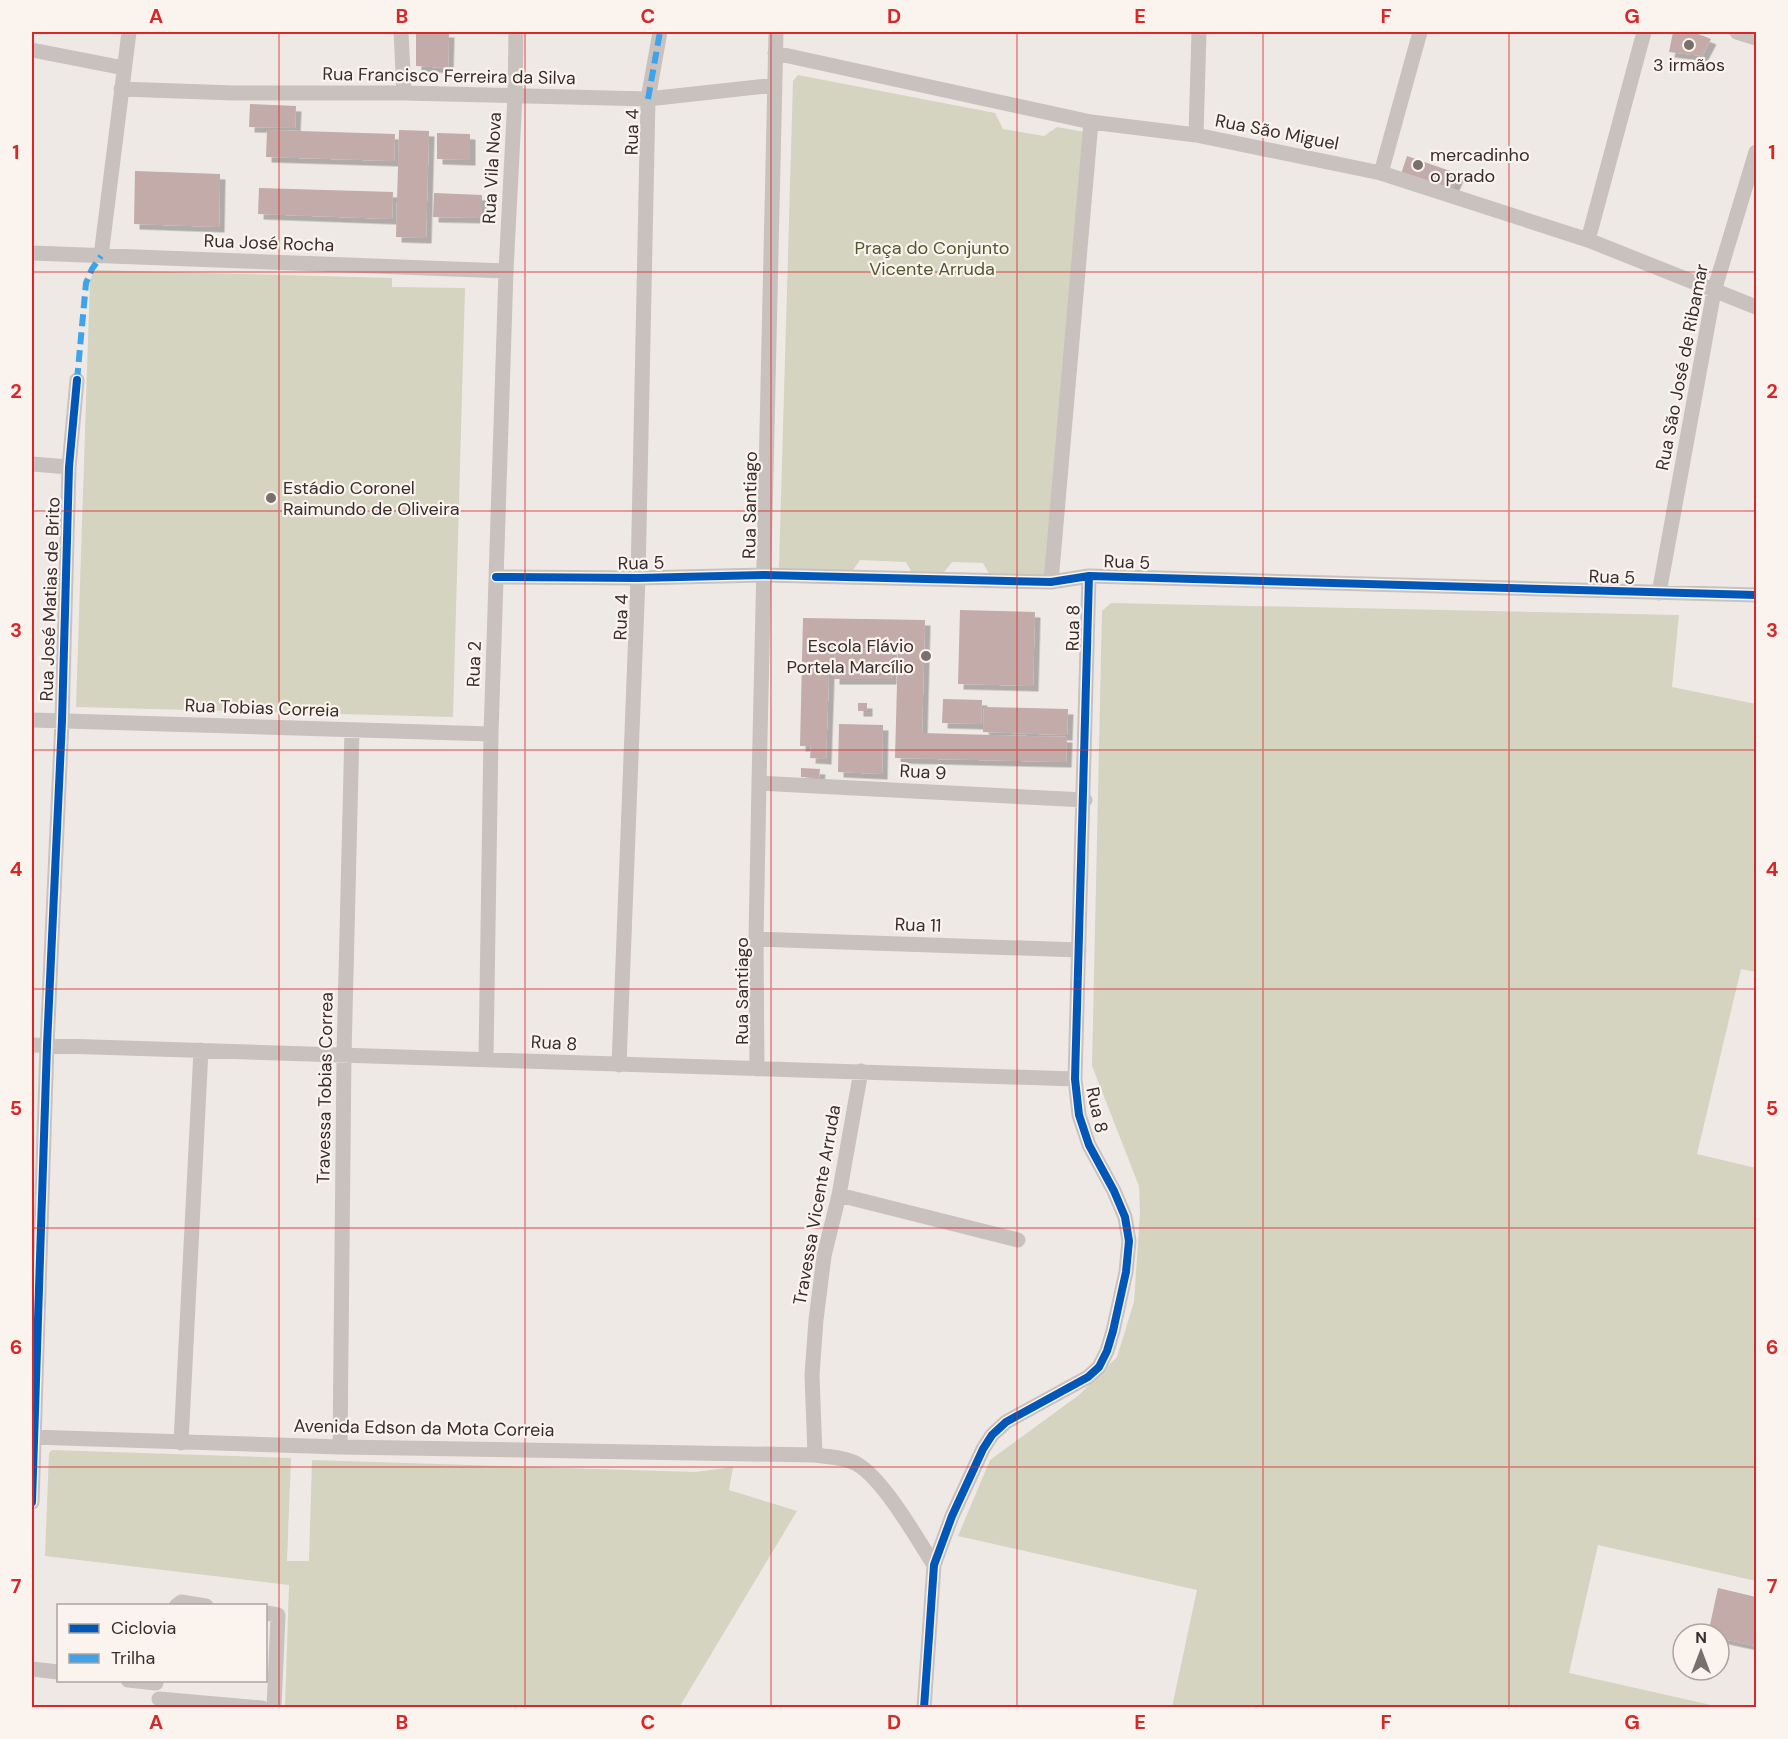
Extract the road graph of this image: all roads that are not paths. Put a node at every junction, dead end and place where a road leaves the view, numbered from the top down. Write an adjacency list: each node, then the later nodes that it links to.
1 (129, 32): 13 (street)
2 (401, 32): 16 (street)
3 (516, 32): 17 (street, Rua Vila Nova)
4 (660, 32): 18 (street, Rua 4)
5 (776, 32): 12 (street, Rua Santiago)
6 (1199, 32): 20 (street)
7 (1420, 32): 22 (street)
8 (1644, 32): 23 (street)
9 (1737, 32): 10 (street)
10 (1756, 38)
11 (32, 50): 13 (street)
12 (775, 53): 14 (street, Rua Santiago); 19 (street, Rua São Miguel)
13 (124, 68): 15 (street)
14 (776, 86): 18 (street, Rua Francisco Ferreira da Silva); 32 (street, Rua Santiago)
15 (122, 89): 16 (street, Rua Francisco Ferreira da Silva); 25 (street)
16 (404, 93): 17 (street, Rua Francisco Ferreira da Silva)
17 (515, 96): 18 (street, Rua Francisco Ferreira da Silva); 26 (street, Rua Vila Nova)
18 (648, 99): 35 (street, Rua 4)
19 (1091, 122): 20 (street, Rua São Miguel); 36 (street, Rua 8)
20 (1196, 135): 22 (street, Rua São Miguel)
21 (1756, 152): 27 (street, Rua São José de Ribamar)
22 (1381, 173): 23 (street, Rua São Miguel)
23 (1588, 240): 27 (street, Rua São Miguel)
24 (32, 253): 25 (street, Rua José Rocha)
25 (101, 256): 26 (street, Rua José Rocha)
26 (506, 271): 34 (street, Rua 2)
27 (1714, 291): 28 (street, Rua São Miguel); 37 (street, Rua São José de Ribamar)
28 (1756, 307)
29 (77, 380): 31 (street, Rua José Matias de Brito)
30 (32, 464): 31 (street)
31 (69, 467): 40 (street, Rua José Matias de Brito)
32 (764, 575): 35 (street, Rua 5); 36 (street, Rua 5); 43 (street, Rua Santiago)
33 (1089, 576): 36 (street, Rua 5); 37 (street, Rua 5); 44 (street, Rua 8)
34 (496, 577): 35 (street, Rua 5); 42 (street, Rua 2)
35 (638, 578): 51 (street, Rua 4)
36 (1051, 582)
37 (1659, 593): 38 (street, Rua 5)
38 (1756, 595)
39 (32, 720): 40 (street, Rua Tobias Correia)
40 (62, 721): 41 (street, Rua Tobias Correia); 47 (street, Rua José Matias de Brito)
41 (352, 730): 42 (street, Rua Tobias Correia); 49 (street, Travessa Tobias Correa)
42 (491, 734): 50 (street, Rua 2)
43 (759, 783): 44 (street, Rua 9); 45 (street, Rua Santiago)
44 (1084, 800): 46 (street, Rua 8)
45 (756, 939): 46 (street, Rua 11); 52 (street, Rua Santiago)
46 (1079, 950): 54 (street, Rua 8)
47 (39, 1045): 48 (street, Rua 8); 57 (street, Rua José Matias de Brito)
48 (201, 1050): 49 (street, Rua 8); 58 (street)
49 (345, 1055): 50 (street, Rua 8); 59 (street, Travessa Tobias Correa)
50 (486, 1059): 51 (street, Rua 8)
51 (619, 1065): 52 (street, Rua 8)
52 (757, 1069): 53 (street, Rua 8)
53 (861, 1071): 54 (street, Rua 8); 55 (street, Travessa Vicente Arruda)
54 (1075, 1079): 62 (street, Rua 8)
55 (838, 1195): 56 (street); 60 (street, Travessa Vicente Arruda)
56 (1018, 1240)
57 (33, 1437): 58 (street, Avenida Edson da Mota Correia); 61 (street, Rua José Matias de Brito)
58 (181, 1443): 59 (street, Avenida Edson da Mota Correia)
59 (340, 1447): 60 (street, Avenida Edson da Mota Correia)
60 (815, 1455): 62 (street, Avenida Edson da Mota Correia)
61 (32, 1502)
62 (934, 1565): 72 (street, Rua 8)
63 (178, 1604): 64 (street)
64 (198, 1604)
65 (267, 1613): 71 (street)
66 (32, 1668): 67 (street)
67 (57, 1672)
68 (157, 1682): 69 (street)
69 (159, 1703): 70 (street)
70 (262, 1707)
71 (274, 1707)
72 (924, 1707)

